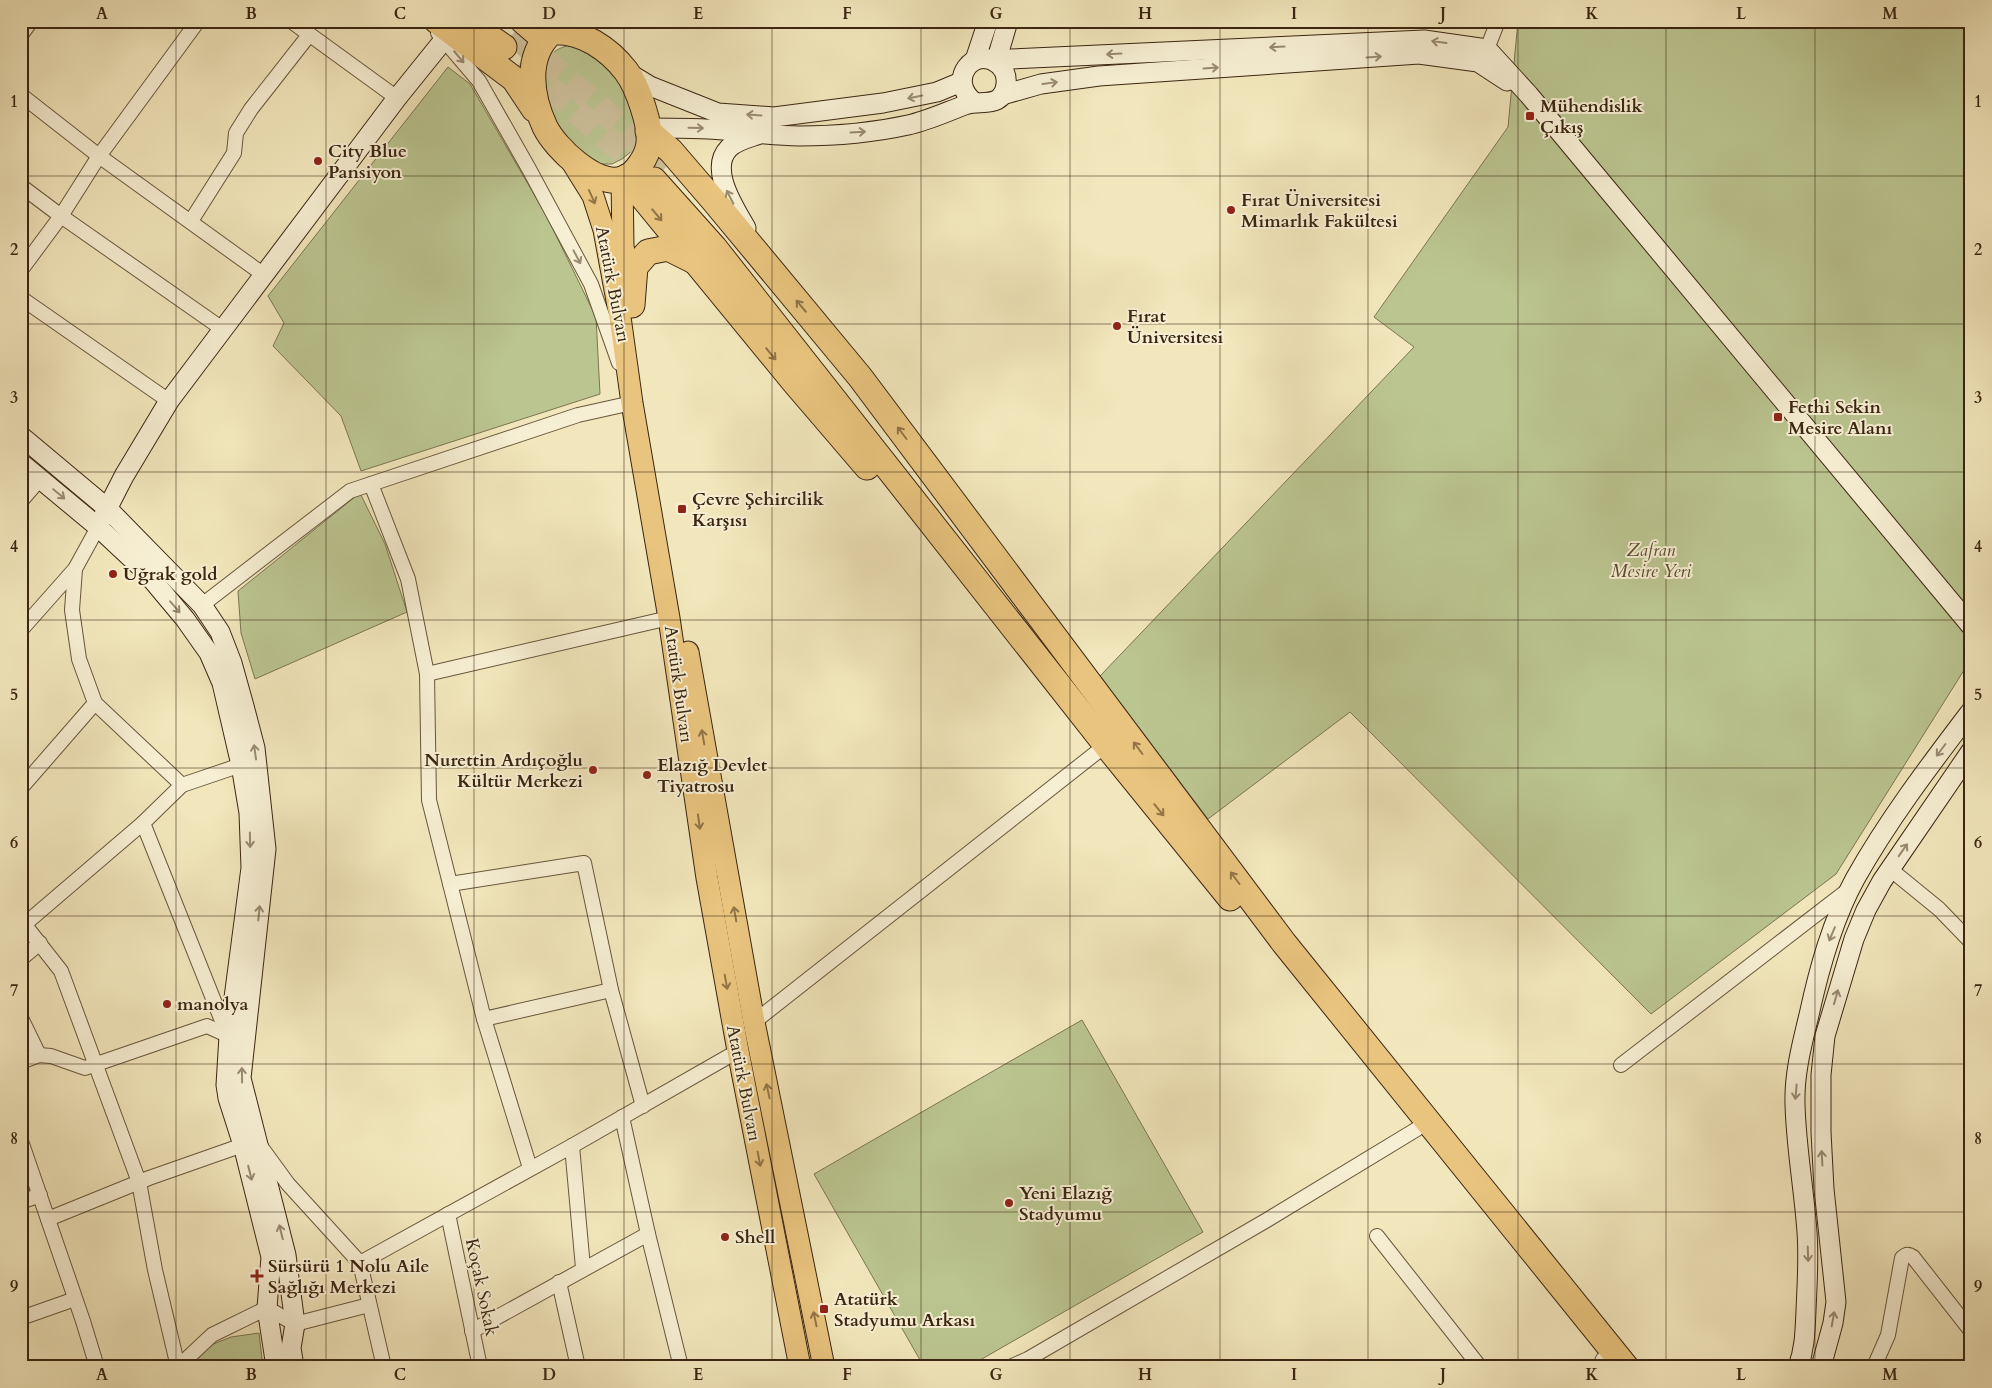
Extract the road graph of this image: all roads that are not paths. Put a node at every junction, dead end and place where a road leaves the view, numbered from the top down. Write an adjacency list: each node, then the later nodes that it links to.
1 (31, 21): 12 (street)
2 (198, 21): 28 (street)
3 (291, 21): 13 (street)
4 (426, 21): 8 (street)
5 (988, 21): 15 (street)
6 (1008, 21): 16 (street)
7 (1498, 21): 14 (street)
8 (450, 28): 9 (highway); 22 (street); 24 (highway); 41 (street, one-way to 41)
9 (509, 31): 10 (highway)
10 (549, 31): 11 (highway); 24 (highway)
11 (594, 32): 17 (highway)
12 (21, 35)
13 (309, 35): 22 (street); 32 (street)
14 (1487, 49): 16 (street, one-way to 16); 21 (street)
15 (975, 60): 16 (street); 18 (street)
16 (997, 63): 19 (street)
17 (627, 72): 18 (street, one-way to 17); 25 (highway)
18 (961, 82): 23 (street)
19 (1002, 94): 21 (street, one-way to 21); 23 (street)
20 (21, 95): 28 (street)
21 (1529, 95): 52 (street)
22 (397, 98): 36 (street)
23 (974, 102): 26 (street, one-way to 23)
24 (546, 128): 27 (highway)
25 (648, 130): 26 (street, one-way to 26); 29 (highway); 35 (highway)
26 (762, 133): 35 (street, one-way to 26)
27 (567, 155): 29 (highway); 41 (main road, Atatürk Bulvarı, one-way to 41)
28 (99, 156): 31 (street); 32 (street)
29 (624, 178): 33 (highway, one-way to 33); 38 (main road, Atatürk Bulvarı)
30 (21, 186): 31 (street)
31 (60, 216): 34 (street); 39 (street)
32 (191, 221): 36 (street)
33 (695, 262): 38 (highway); 58 (highway, one-way to 58)
34 (21, 270)
35 (771, 270): 57 (highway, one-way to 35)
36 (264, 275): 39 (street)
37 (21, 298): 40 (street)
38 (632, 305): 74 (main road, Atatürk Bulvarı, one-way to 38)
39 (224, 330): 40 (street)
40 (169, 402): 47 (street)
41 (632, 403): 45 (street); 51 (main road, Atatürk Bulvarı)
42 (21, 436): 47 (street)
43 (21, 462): 44 (street)
44 (40, 478): 46 (street); 48 (street, one-way to 48)
45 (371, 484): 50 (street); 54 (street)
46 (21, 501)
47 (107, 508): 48 (street); 50 (street)
48 (98, 527): 49 (street); 60 (street, one-way to 60)
49 (74, 569): 53 (street); 55 (street)
50 (202, 605): 85 (street, one-way to 50)
51 (669, 618): 54 (street); 76 (main road, Atatürk Bulvarı, one-way to 76)
52 (1971, 626)
53 (21, 630)
54 (427, 674): 65 (street)
55 (96, 703): 61 (street); 62 (street)
56 (1971, 712): 66 (street, one-way to 66)
57 (1120, 724): 58 (highway); 105 (highway, one-way to 57)
58 (1106, 745): 74 (street); 83 (highway, one-way to 83)
59 (1971, 751): 64 (street, one-way to 59)
60 (241, 765): 61 (street); 75 (street, one-way to 75)
61 (182, 785): 63 (street)
62 (21, 788)
63 (143, 823): 67 (street); 75 (street)
64 (1890, 869): 68 (street); 119 (street, one-way to 64)
65 (450, 884): 71 (street); 73 (street)
66 (1852, 887): 80 (street); 118 (street, one-way to 118)
67 (23, 922): 69 (street)
68 (1971, 942)
69 (40, 943): 70 (street); 79 (street)
70 (21, 959)
71 (611, 990): 73 (street); 81 (street)
72 (21, 1018): 77 (street)
73 (484, 1019): 87 (street)
74 (754, 1022): 115 (main road, Atatürk Bulvarı, one-way to 74)
75 (229, 1036): 79 (street); 85 (street)
76 (738, 1051): 81 (street); 114 (main road, Atatürk Bulvarı, one-way to 114)
77 (38, 1054): 78 (street); 79 (street)
78 (21, 1062)
79 (94, 1065): 88 (street)
80 (1622, 1065)
81 (643, 1106): 82 (street)
82 (622, 1117): 86 (street); 93 (street)
83 (1417, 1130): 105 (highway); 116 (street)
84 (21, 1141): 89 (street)
85 (251, 1145): 88 (street); 95 (street); 100 (street, one-way to 100); 102 (street, one-way to 85)
86 (572, 1146): 87 (street); 96 (street)
87 (530, 1168): 91 (street)
88 (139, 1182): 92 (street); 107 (street)
89 (40, 1195): 90 (street); 92 (street)
90 (21, 1202)
91 (448, 1214): 95 (street); 103 (street, Koçak Sokak)
92 (48, 1219): 98 (street)
93 (648, 1234): 96 (street); 113 (street)
94 (1377, 1236): 117 (street)
95 (360, 1263): 99 (street)
96 (583, 1268): 97 (street)
97 (559, 1282): 103 (street); 112 (street)
98 (75, 1299): 101 (street); 106 (street)
99 (369, 1305): 102 (street); 110 (street)
100 (268, 1308): 102 (street); 107 (street); 108 (street)
101 (21, 1318)
102 (295, 1324): 109 (street)
103 (472, 1331): 111 (street, Koçak Sokak)
104 (1971, 1331): 120 (street)
105 (1610, 1365)
106 (97, 1367)
107 (178, 1367)
108 (276, 1367)
109 (294, 1367)
110 (384, 1367)
111 (480, 1367)
112 (578, 1367)
113 (681, 1367)
114 (800, 1367)
115 (824, 1367)
116 (1010, 1367)
117 (1480, 1367)
118 (1798, 1367)
119 (1821, 1367)
120 (1874, 1367)

